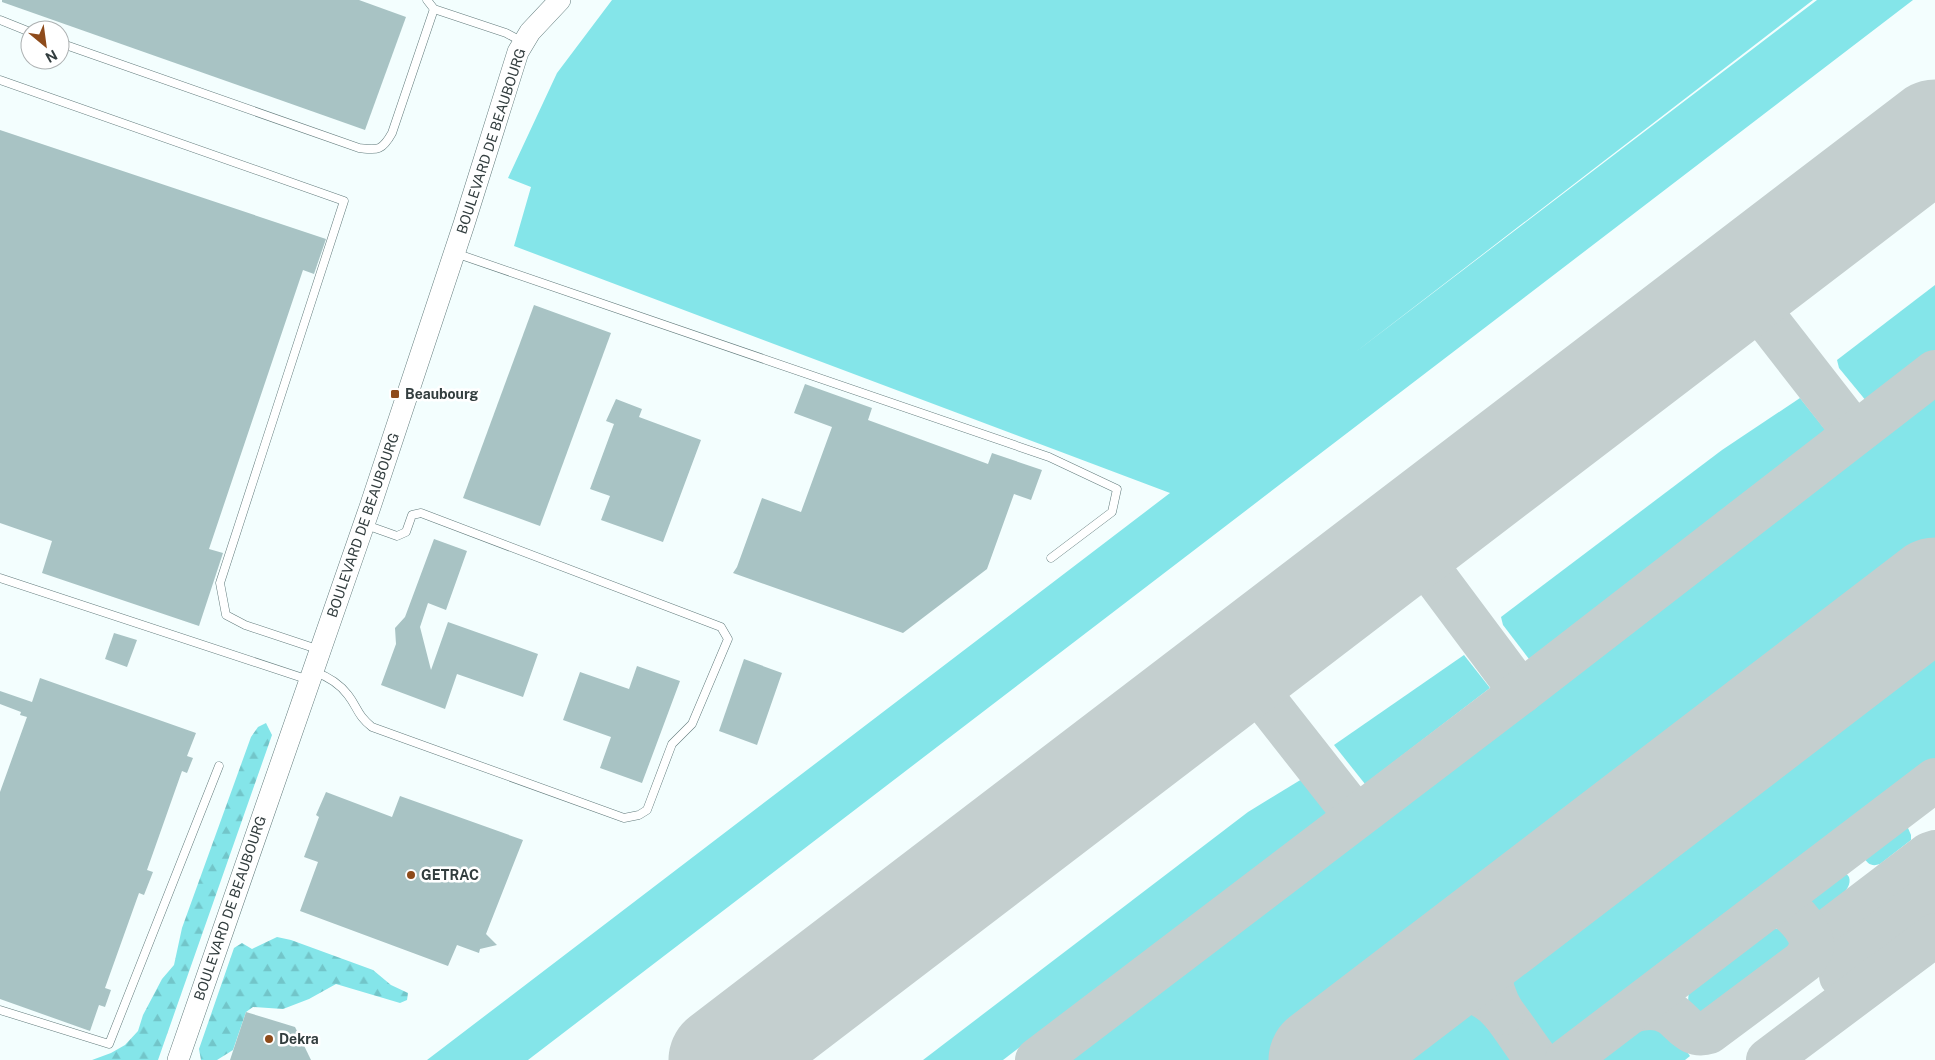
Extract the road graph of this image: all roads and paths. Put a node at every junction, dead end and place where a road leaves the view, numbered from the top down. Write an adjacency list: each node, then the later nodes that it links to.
1 (427, 0): 3 (lane)
2 (560, 0): 6 (main road, BOULEVARD DE BEAUBOURG)
3 (434, 9): 6 (lane); 7 (lane)
4 (0, 20): 5 (lane)
5 (20, 28)
6 (523, 42): 9 (main road, BOULEVARD DE BEAUBOURG)
7 (70, 47)
8 (0, 80): 13 (lane)
9 (455, 254): 10 (main road, BOULEVARD DE BEAUBOURG); 11 (lane)
10 (364, 525): 13 (main road, BOULEVARD DE BEAUBOURG); 14 (lane)
11 (1051, 558)
12 (0, 578): 14 (lane)
13 (320, 650): 14 (main road, BOULEVARD DE BEAUBOURG)
14 (318, 677): 17 (main road, BOULEVARD DE BEAUBOURG)
15 (219, 766): 16 (lane)
16 (0, 1010)
17 (178, 1060)

